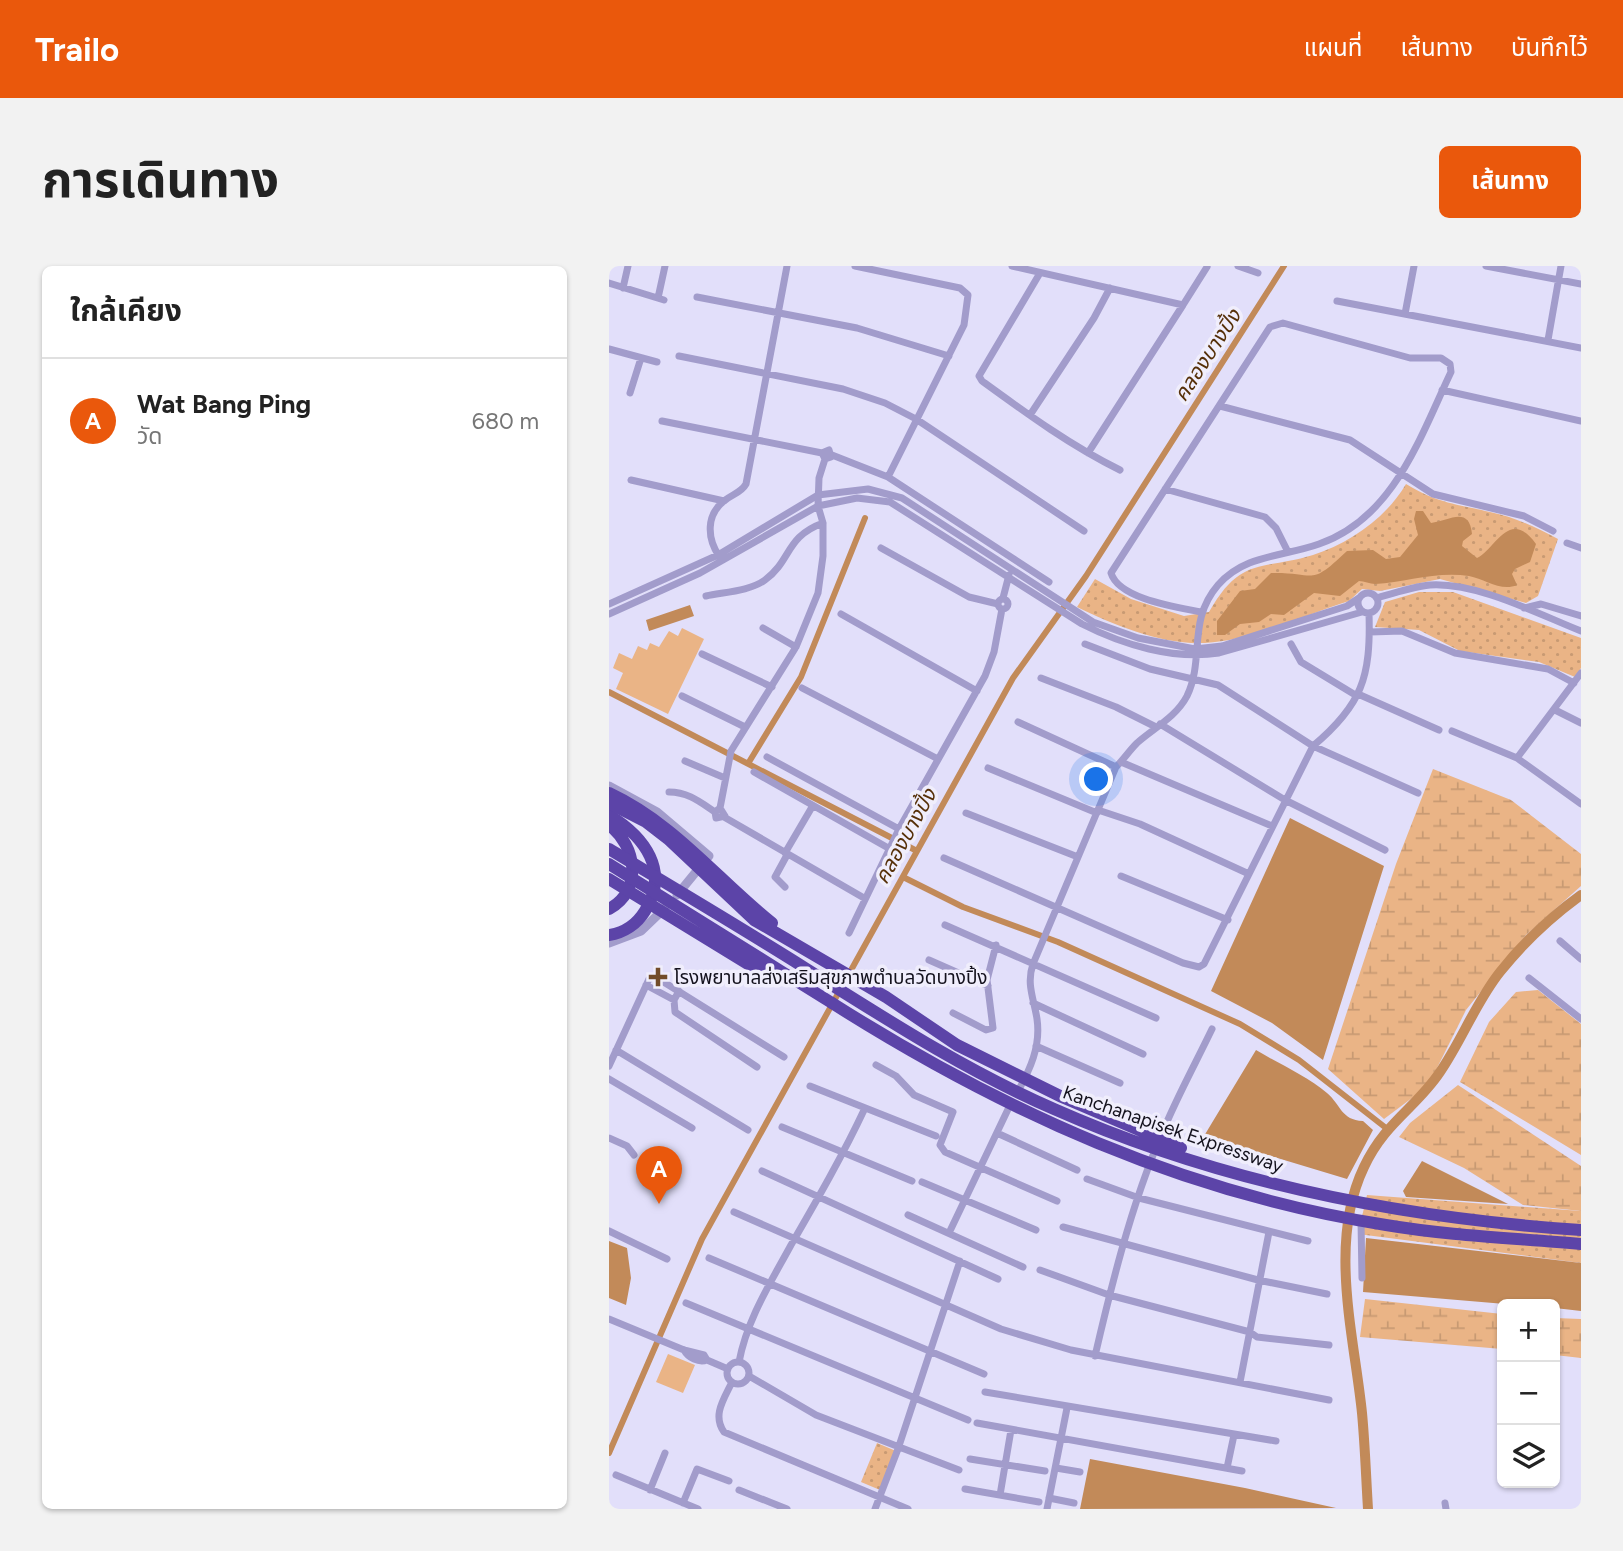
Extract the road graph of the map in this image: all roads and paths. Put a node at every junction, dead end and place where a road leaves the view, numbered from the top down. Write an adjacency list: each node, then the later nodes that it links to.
1 (628, 266): 16 (street)
2 (665, 266): 16 (street)
3 (787, 266): 21 (street)
4 (855, 266): 27 (street)
5 (1011, 266): 11 (street)
6 (1238, 266): 12 (street)
7 (1414, 266): 22 (street)
8 (1486, 266): 13 (street)
9 (1561, 266): 13 (street)
10 (1207, 267): 20 (street)
11 (1040, 273): 17 (street); 34 (street)
12 (1258, 273)
13 (1558, 279): 15 (street); 23 (street)
14 (609, 283): 16 (street)
15 (1581, 284)
16 (623, 288)
17 (1110, 288): 20 (street); 34 (street)
18 (697, 297): 21 (street)
19 (1337, 300): 22 (street)
20 (1183, 305): 39 (street)
21 (778, 314): 27 (street); 30 (street)
22 (1405, 314): 23 (street)
23 (1548, 341): 24 (street)
24 (1581, 348)
25 (609, 349): 28 (street)
26 (679, 356): 30 (street)
27 (949, 356): 35 (street)
28 (641, 358): 29 (street); 32 (street)
29 (657, 362)
30 (767, 374): 35 (street); 38 (street)
31 (1442, 390): 33 (street); 36 (street); 42 (street)
32 (630, 393)
33 (1220, 406): 42 (street); 45 (street)
34 (1030, 415): 39 (street)
35 (916, 419): 43 (street); 50 (street)
36 (1581, 421)
37 (662, 422): 38 (street)
38 (755, 439): 40 (street); 47 (street)
39 (1088, 453): 41 (street)
40 (826, 456): 43 (street); 46 (street)
41 (1120, 470)
42 (1402, 474): 51 (street); 55 (street)
43 (888, 477): 60 (street)
44 (631, 480): 47 (street)
45 (1165, 489): 55 (street); 67 (street)
46 (818, 495): 48 (street); 56 (street); 58 (street)
47 (724, 500): 56 (street)
48 (818, 506): 49 (street); 57 (street); 59 (street)
49 (823, 523): 61 (street); 78 (street)
50 (1084, 531)
51 (1553, 531)
52 (1567, 543): 54 (street)
53 (881, 548): 65 (street)
54 (1581, 548)
55 (1288, 552): 67 (street)
56 (717, 555): 57 (street); 64 (street)
57 (725, 561): 69 (street)
58 (1011, 568): 59 (street); 60 (street)
59 (1008, 577): 65 (street); 71 (street)
60 (1047, 586): 71 (street)
61 (706, 596)
62 (1359, 598): 63 (street); 68 (street); 79 (street)
63 (1377, 598): 66 (street); 68 (street)
64 (609, 604)
65 (1001, 604): 87 (street)
66 (1524, 608): 72 (street); 74 (street)
67 (1201, 612): 79 (street)
68 (1366, 612): 75 (street); 79 (street)
69 (609, 614)
70 (841, 614): 87 (street)
71 (1074, 615): 79 (street)
72 (1581, 616)
73 (763, 628): 78 (street)
74 (1581, 631)
75 (1370, 632): 84 (street); 88 (street)
76 (1085, 644): 83 (street)
77 (1291, 644): 88 (street)
78 (796, 647): 85 (street)
79 (1195, 653): 83 (street)
80 (702, 654): 85 (street)
81 (1581, 673): 84 (street)
82 (1041, 678): 93 (street)
83 (1193, 679): 93 (street); 97 (street)
84 (1574, 683): 90 (street)
85 (772, 687): 94 (street)
86 (802, 688): 100 (street)
87 (977, 691): 100 (street)
88 (1357, 695): 95 (street); 97 (street)
89 (681, 696): 94 (street)
90 (1555, 710): 92 (street); 99 (street)
91 (1018, 722): 102 (street)
92 (1581, 723)
93 (1158, 726): 102 (street); 110 (street)
94 (745, 727): 105 (street)
95 (1439, 730)
96 (1452, 731): 99 (street)
97 (1313, 746): 109 (street); 110 (street)
98 (767, 757): 120 (street)
99 (1517, 758): 112 (street)
100 (938, 759): 120 (street)
101 (685, 761): 105 (street)
102 (1119, 764): 115 (street); 119 (street)
103 (989, 768): 115 (street)
104 (754, 772): 113 (street)
105 (725, 778): 114 (street)
106 (609, 786): 141 (street)
107 (669, 792): 114 (street)
108 (609, 793): 139 (highway, bridge)
109 (1418, 793)
110 (1285, 800): 119 (street); 123 (street)
111 (609, 803): 139 (highway, bridge)
112 (1581, 804)
113 (812, 807): 121 (street); 124 (street)
114 (717, 810): 124 (street)
115 (1098, 811): 125 (street); 128 (street)
116 (966, 813): 125 (street)
117 (609, 815): 138 (highway)
118 (609, 825): 134 (highway)
119 (1272, 826): 128 (street)
120 (898, 831): 121 (street)
121 (891, 847): 132 (street)
122 (609, 849): 178 (highway, Kanchanapisek Expressway, bridge)
123 (1385, 850)
124 (786, 854): 131 (street); 132 (street)
125 (1078, 857): 133 (street)
126 (944, 858): 133 (street)
127 (609, 864): 147 (highway, Kanchanapisek Expressway, bridge)
128 (1249, 874): 135 (street)
129 (1121, 876): 135 (street)
130 (609, 879): 147 (highway, bridge)
131 (785, 887)
132 (864, 898): 137 (street)
133 (1057, 906): 135 (street); 145 (street)
134 (609, 909)
135 (1228, 920)
136 (945, 925): 142 (street)
137 (849, 933)
138 (609, 935)
139 (792, 940): 178 (highway, bridge)
140 (1560, 941): 143 (street)
141 (609, 943)
142 (996, 946): 145 (street); 149 (street)
143 (1581, 959)
144 (929, 960): 149 (street)
145 (1033, 964): 152 (street); 154 (street)
146 (1529, 978): 155 (street)
147 (795, 980): 189 (highway, Kanchanapisek Expressway, bridge)
148 (646, 985): 150 (street); 151 (street); 158 (street)
149 (988, 986): 153 (street)
150 (679, 991): 151 (street); 160 (street)
151 (674, 1000): 163 (street)
152 (1033, 1003): 157 (street); 159 (street)
153 (953, 1013)
154 (1156, 1018)
155 (1581, 1019)
156 (1212, 1029): 184 (street)
157 (1036, 1046): 165 (street); 171 (street)
158 (616, 1050): 162 (street); 170 (street)
159 (1143, 1054)
160 (784, 1057)
161 (876, 1065): 176 (street)
162 (609, 1066)
163 (757, 1067)
164 (609, 1079): 169 (street)
165 (1120, 1083)
166 (810, 1086): 167 (street)
167 (865, 1108): 172 (street); 174 (street)
168 (782, 1127): 174 (street)
169 (692, 1128)
170 (748, 1130)
171 (997, 1133): 176 (street); 177 (street)
172 (936, 1136)
173 (609, 1138): 175 (street)
174 (844, 1152): 181 (street); 183 (street)
175 (633, 1155)
176 (982, 1167): 185 (street); 186 (street)
177 (1077, 1170)
178 (1221, 1170): 192 (highway, Kanchanapisek Expressway, bridge)
179 (762, 1171): 183 (street)
180 (1087, 1179): 184 (street)
181 (912, 1181)
182 (922, 1182): 185 (street)
183 (818, 1197): 196 (street); 202 (street)
184 (1139, 1198): 194 (street); 199 (street)
185 (963, 1200): 191 (street); 195 (street)
186 (1057, 1201)
187 (734, 1212): 196 (street)
188 (908, 1215): 195 (street)
189 (1361, 1220): 198 (highway, Kanchanapisek Expressway, bridge); 205 (street)
190 (1063, 1227): 199 (street)
191 (1036, 1230)
192 (1581, 1230)
193 (609, 1231): 201 (street)
194 (1269, 1232): 197 (street); 207 (street)
195 (949, 1233): 203 (street)
196 (795, 1238): 208 (street); 212 (street)
197 (1308, 1241)
198 (1581, 1244)
199 (1123, 1245): 207 (street); 209 (street)
200 (709, 1258): 208 (street)
201 (667, 1259)
202 (960, 1261): 206 (street); 212 (street)
203 (1023, 1267)
204 (1040, 1270): 209 (street)
205 (1362, 1278)
206 (998, 1279)
207 (1258, 1280): 210 (street); 215 (street)
208 (770, 1283): 214 (street); 217 (street)
209 (1109, 1294): 215 (street); 218 (street)
210 (1327, 1294)
211 (686, 1303): 214 (street)
212 (944, 1304): 217 (street); 218 (street)
213 (609, 1319): 220 (street)
214 (748, 1331): 219 (street); 226 (street)
215 (1250, 1332): 216 (street); 224 (street)
216 (1329, 1345)
217 (929, 1351): 221 (street); 226 (street)
218 (1095, 1356): 224 (street)
219 (739, 1362): 220 (street); 222 (street)
220 (728, 1368): 223 (street)
221 (984, 1374)
222 (749, 1376): 223 (street); 233 (street)
223 (732, 1382): 249 (street)
224 (1240, 1382): 227 (street)
225 (985, 1392): 228 (street)
226 (915, 1398): 229 (street); 233 (street)
227 (1329, 1400)
228 (1067, 1408): 230 (street); 231 (street)
229 (1011, 1430): 231 (street); 236 (street)
230 (1234, 1435): 232 (street); 238 (street)
231 (1061, 1438): 237 (street); 238 (street)
232 (1276, 1441)
233 (898, 1449): 239 (street); 249 (street)
234 (665, 1453): 246 (street)
235 (970, 1459): 236 (street)
236 (1005, 1465): 240 (street); 248 (street)
237 (1056, 1468): 242 (street); 250 (street)
238 (1227, 1468): 241 (street)
239 (959, 1470)
240 (1045, 1471)
241 (1242, 1471)
242 (1080, 1472)
243 (615, 1475): 246 (street)
244 (729, 1481): 252 (street)
245 (965, 1489): 248 (street)
246 (650, 1490): 252 (street)
247 (739, 1490): 255 (street)
248 (1000, 1495): 251 (street)
249 (880, 1498): 256 (street); 257 (street)
250 (1049, 1498): 253 (street); 258 (street)
251 (1039, 1502)
252 (683, 1503): 254 (street)
253 (1074, 1503)
254 (698, 1509)
255 (787, 1509)
256 (875, 1509)
257 (908, 1509)
258 (1047, 1509)

